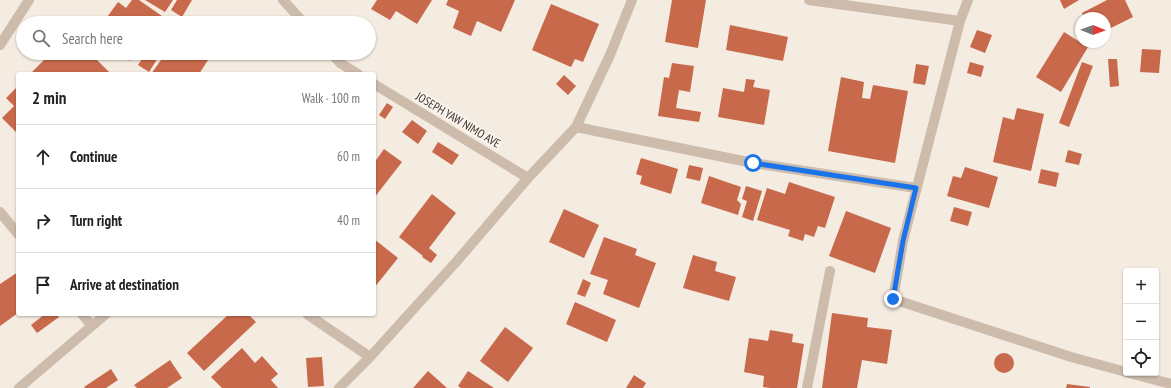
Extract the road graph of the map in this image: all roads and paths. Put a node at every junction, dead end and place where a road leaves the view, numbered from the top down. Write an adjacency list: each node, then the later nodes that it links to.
1 (29, 0): 6 (street)
2 (283, 0): 7 (street)
3 (632, 0): 14 (street)
4 (809, 0): 9 (street)
5 (968, 0): 9 (street)
6 (19, 16)
7 (298, 16)
8 (16, 20): 10 (street)
9 (960, 21): 16 (street)
10 (0, 45)
11 (337, 60): 12 (street)
12 (355, 72)
13 (376, 85): 15 (street, JOSEPH YAW NIMO AVE)
14 (576, 126): 15 (street); 16 (street)
15 (528, 178): 24 (street)
16 (916, 188): 25 (street)
17 (0, 212): 18 (street)
18 (16, 232)
19 (830, 270): 30 (street)
20 (84, 316): 23 (street)
21 (104, 316): 23 (street)
22 (310, 316): 24 (street)
23 (92, 326): 28 (street)
24 (370, 357): 29 (street)
25 (1123, 371)
26 (1140, 376): 27 (street)
27 (1171, 384)
28 (19, 388)
29 (339, 388)
30 (807, 388)

